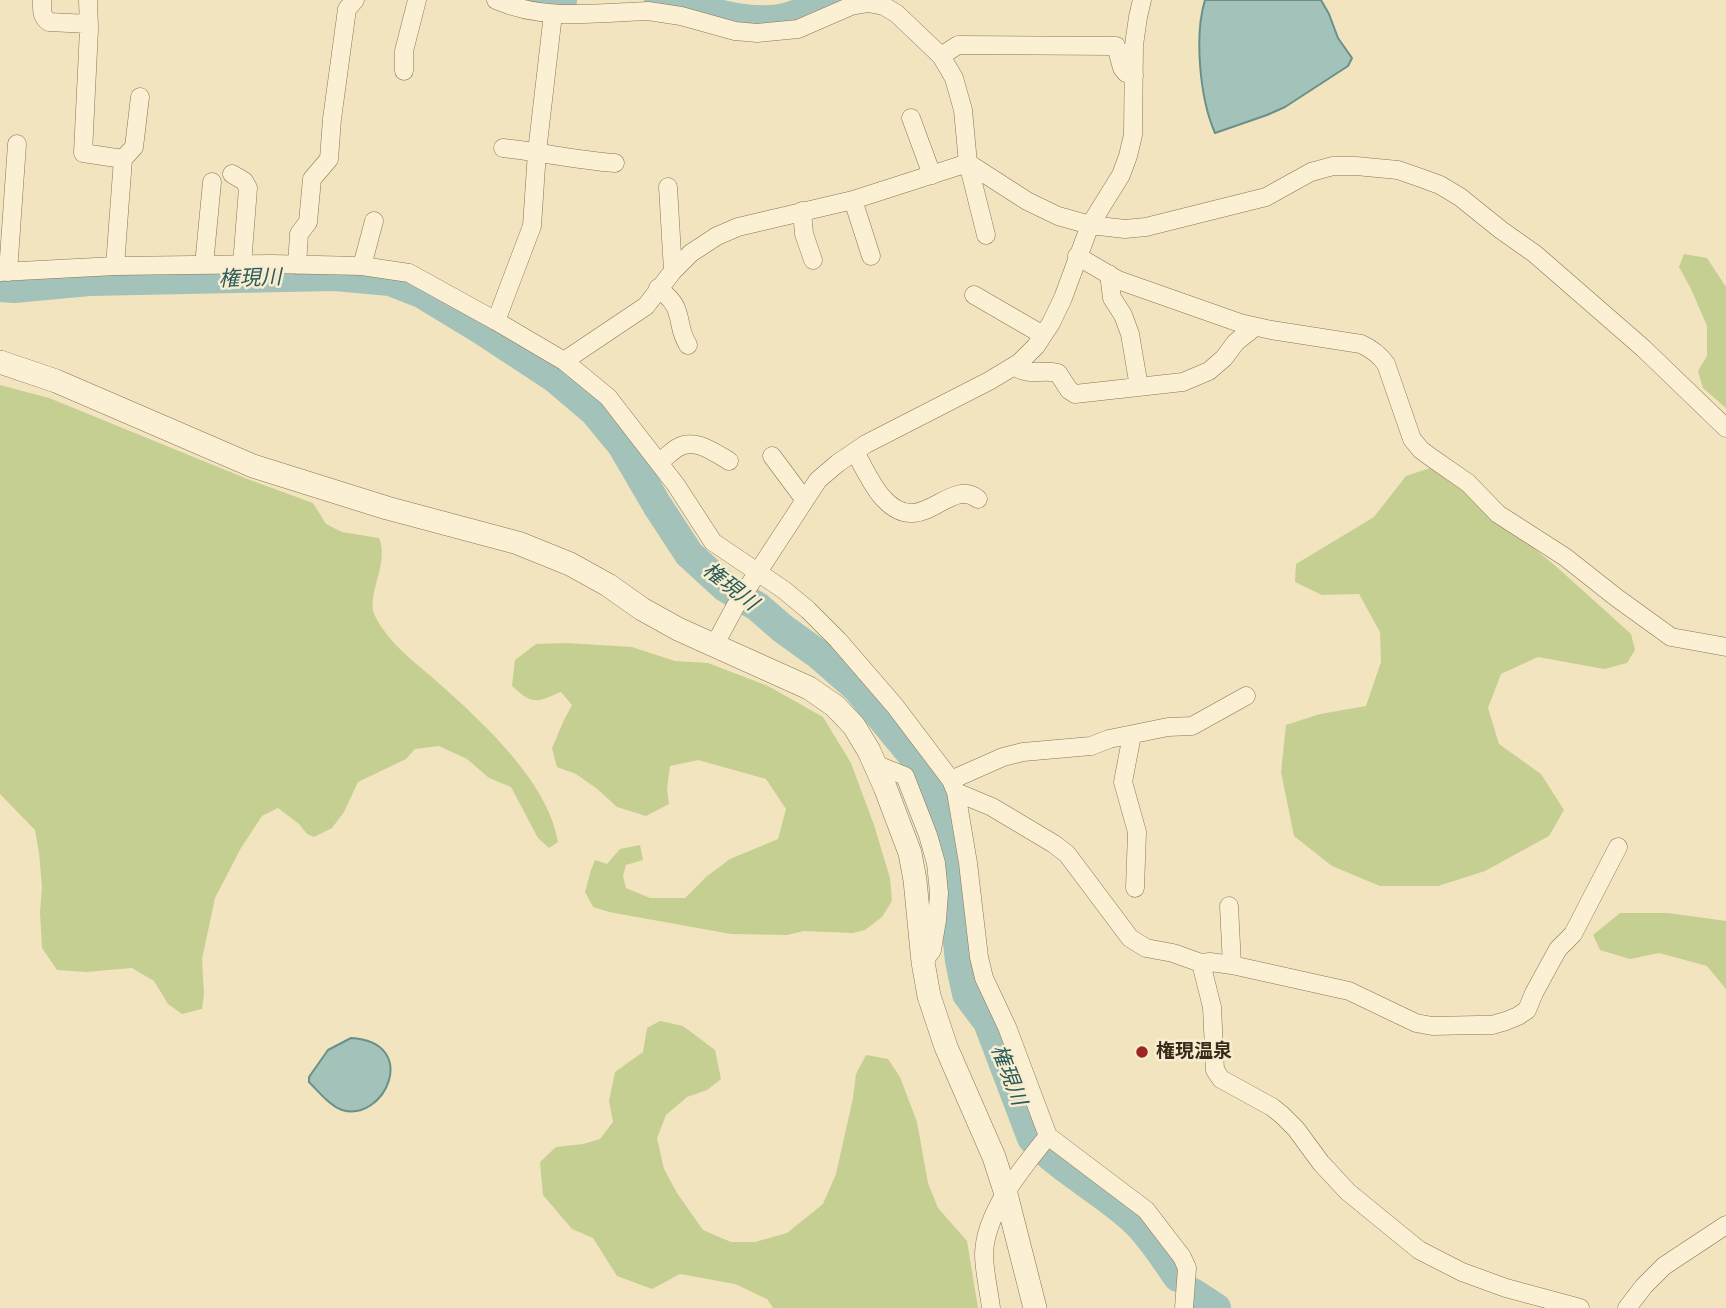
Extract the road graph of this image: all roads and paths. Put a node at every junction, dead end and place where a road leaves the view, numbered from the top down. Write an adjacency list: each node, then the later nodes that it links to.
1 (42, 0): 9 (street)
2 (88, 0): 9 (street)
3 (355, 0): 35 (street)
4 (417, 0): 11 (street)
5 (1143, 0): 12 (street)
6 (500, 1): 8 (street)
7 (597, 7): 8 (street); 10 (street)
8 (552, 14): 17 (street)
9 (89, 23): 18 (street)
10 (941, 56): 12 (street); 20 (street)
11 (404, 71)
12 (1133, 75): 28 (street)
13 (140, 97): 18 (street)
14 (911, 118): 22 (street)
15 (17, 145): 39 (street)
16 (503, 148): 17 (street)
17 (537, 152): 19 (street); 43 (street)
18 (123, 159): 36 (street)
19 (615, 163)
20 (968, 163): 22 (street); 28 (street); 29 (street)
21 (232, 174): 34 (street)
22 (932, 175): 25 (street)
23 (212, 182): 33 (street)
24 (668, 187): 38 (street)
25 (853, 200): 26 (street); 30 (street)
26 (802, 211): 32 (street); 38 (street)
27 (374, 221): 37 (street)
28 (1090, 225): 31 (street); 51 (street)
29 (986, 235)
30 (871, 256)
31 (1077, 256): 40 (street); 45 (street)
32 (813, 260)
33 (205, 265): 34 (street); 36 (street)
34 (242, 265): 35 (street)
35 (297, 265): 37 (street)
36 (115, 266): 39 (street)
37 (362, 266): 43 (street)
38 (673, 271): 41 (street)
39 (4, 272)
40 (1109, 274): 44 (street); 50 (street)
41 (658, 288): 46 (street); 47 (street)
42 (974, 295): 45 (street)
43 (496, 321): 47 (street)
44 (1255, 327): 50 (street); 60 (street)
45 (1044, 335): 49 (street)
46 (688, 345)
47 (564, 361): 55 (street)
48 (0, 362): 59 (street)
49 (1014, 366): 50 (street); 52 (street)
50 (1139, 387)
51 (1726, 428)
52 (855, 452): 56 (street); 57 (street)
53 (726, 453): 55 (street)
54 (772, 456): 56 (street)
55 (659, 462): 58 (street)
56 (804, 499): 58 (street)
57 (978, 499)
58 (754, 578): 59 (street); 64 (street)
59 (714, 646): 63 (street)
60 (1726, 647)
61 (1246, 696): 62 (street)
62 (1132, 735): 64 (street); 67 (street)
63 (875, 764): 66 (street); 69 (street)
64 (953, 786): 66 (street); 70 (street)
65 (1618, 848): 71 (street)
66 (952, 869): 69 (street); 72 (street)
67 (1135, 888)
68 (1230, 906): 71 (street)
69 (923, 962): 73 (street)
70 (1200, 963): 71 (street); 78 (street)
71 (1232, 965)
72 (1042, 1144): 73 (street); 77 (street)
73 (1006, 1194): 75 (street); 76 (street)
74 (1726, 1225): 79 (street)
75 (990, 1308)
76 (1035, 1308)
77 (1184, 1308)
78 (1580, 1308)
79 (1627, 1308)

